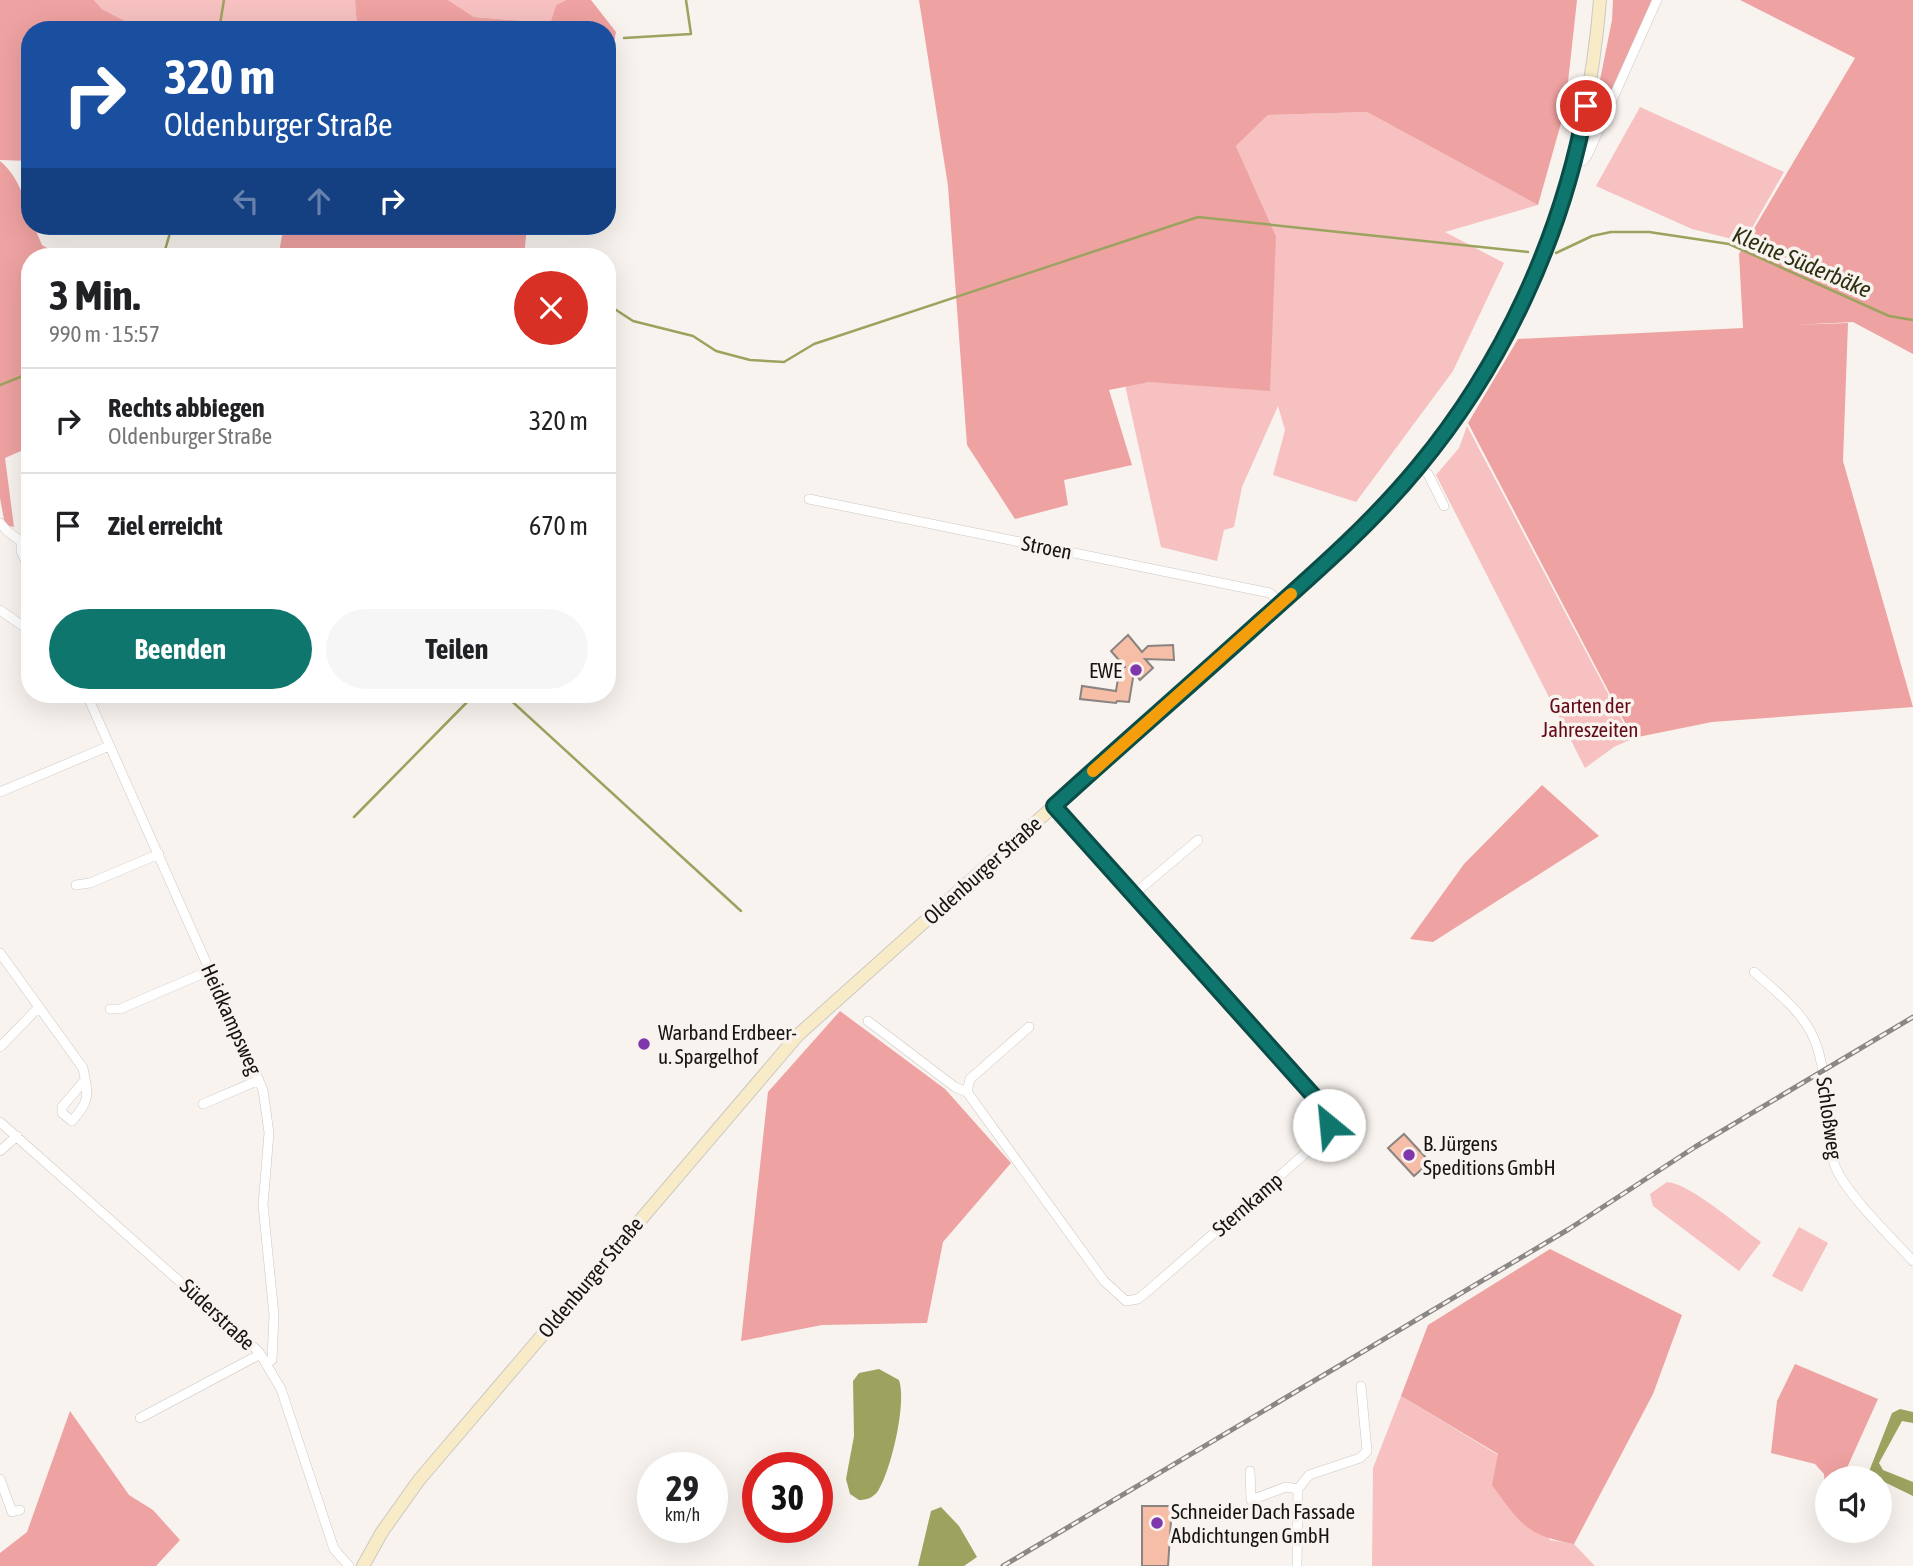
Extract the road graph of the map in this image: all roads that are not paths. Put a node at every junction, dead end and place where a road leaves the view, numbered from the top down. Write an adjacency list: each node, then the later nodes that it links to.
1 (1600, 0): 3 (main road, Oldenburger Straße)
2 (1657, 0): 3 (street)
3 (1575, 161): 4 (main road, Oldenburger Straße)
4 (1419, 466): 6 (street); 9 (main road, Oldenburger Straße)
5 (809, 499): 9 (street, Stroen)
6 (1444, 506)
7 (0, 523): 8 (street)
8 (21, 541)
9 (1281, 603): 15 (main road, Oldenburger Straße)
10 (0, 610): 11 (street)
11 (21, 625)
12 (90, 703): 13 (street, Heidkampsweg)
13 (109, 746): 14 (street); 17 (street, Heidkampsweg)
14 (0, 792)
15 (1054, 806): 19 (street, Sternkamp); 45 (main road, Oldenburger Straße)
16 (1198, 841): 19 (street)
17 (159, 854): 18 (street); 21 (street, Heidkampsweg)
18 (76, 885)
19 (1134, 894): 30 (street, Sternkamp)
20 (0, 953): 23 (street)
21 (211, 970): 24 (street); 29 (street, Heidkampsweg)
22 (1755, 972): 35 (street, Schloßweg)
23 (39, 1007): 27 (street); 28 (street)
24 (110, 1009)
25 (868, 1021): 30 (street, Sternkamp)
26 (1029, 1027): 30 (street)
27 (0, 1047)
28 (85, 1080)
29 (259, 1080): 31 (street); 37 (street, Heidkampsweg)
30 (967, 1092)
31 (203, 1104)
32 (0, 1122): 33 (street, Süderstraße)
33 (17, 1136): 34 (street); 36 (street, Süderstraße)
34 (0, 1151)
35 (1913, 1261)
36 (259, 1352): 37 (street, Süderstraße); 39 (street)
37 (267, 1363): 44 (street, Süderstraße)
38 (1361, 1386): 42 (street)
39 (140, 1418)
40 (1250, 1471): 42 (street)
41 (0, 1479): 43 (street)
42 (1298, 1489): 46 (street)
43 (20, 1510)
44 (349, 1566)
45 (363, 1566)
46 (1297, 1566)

